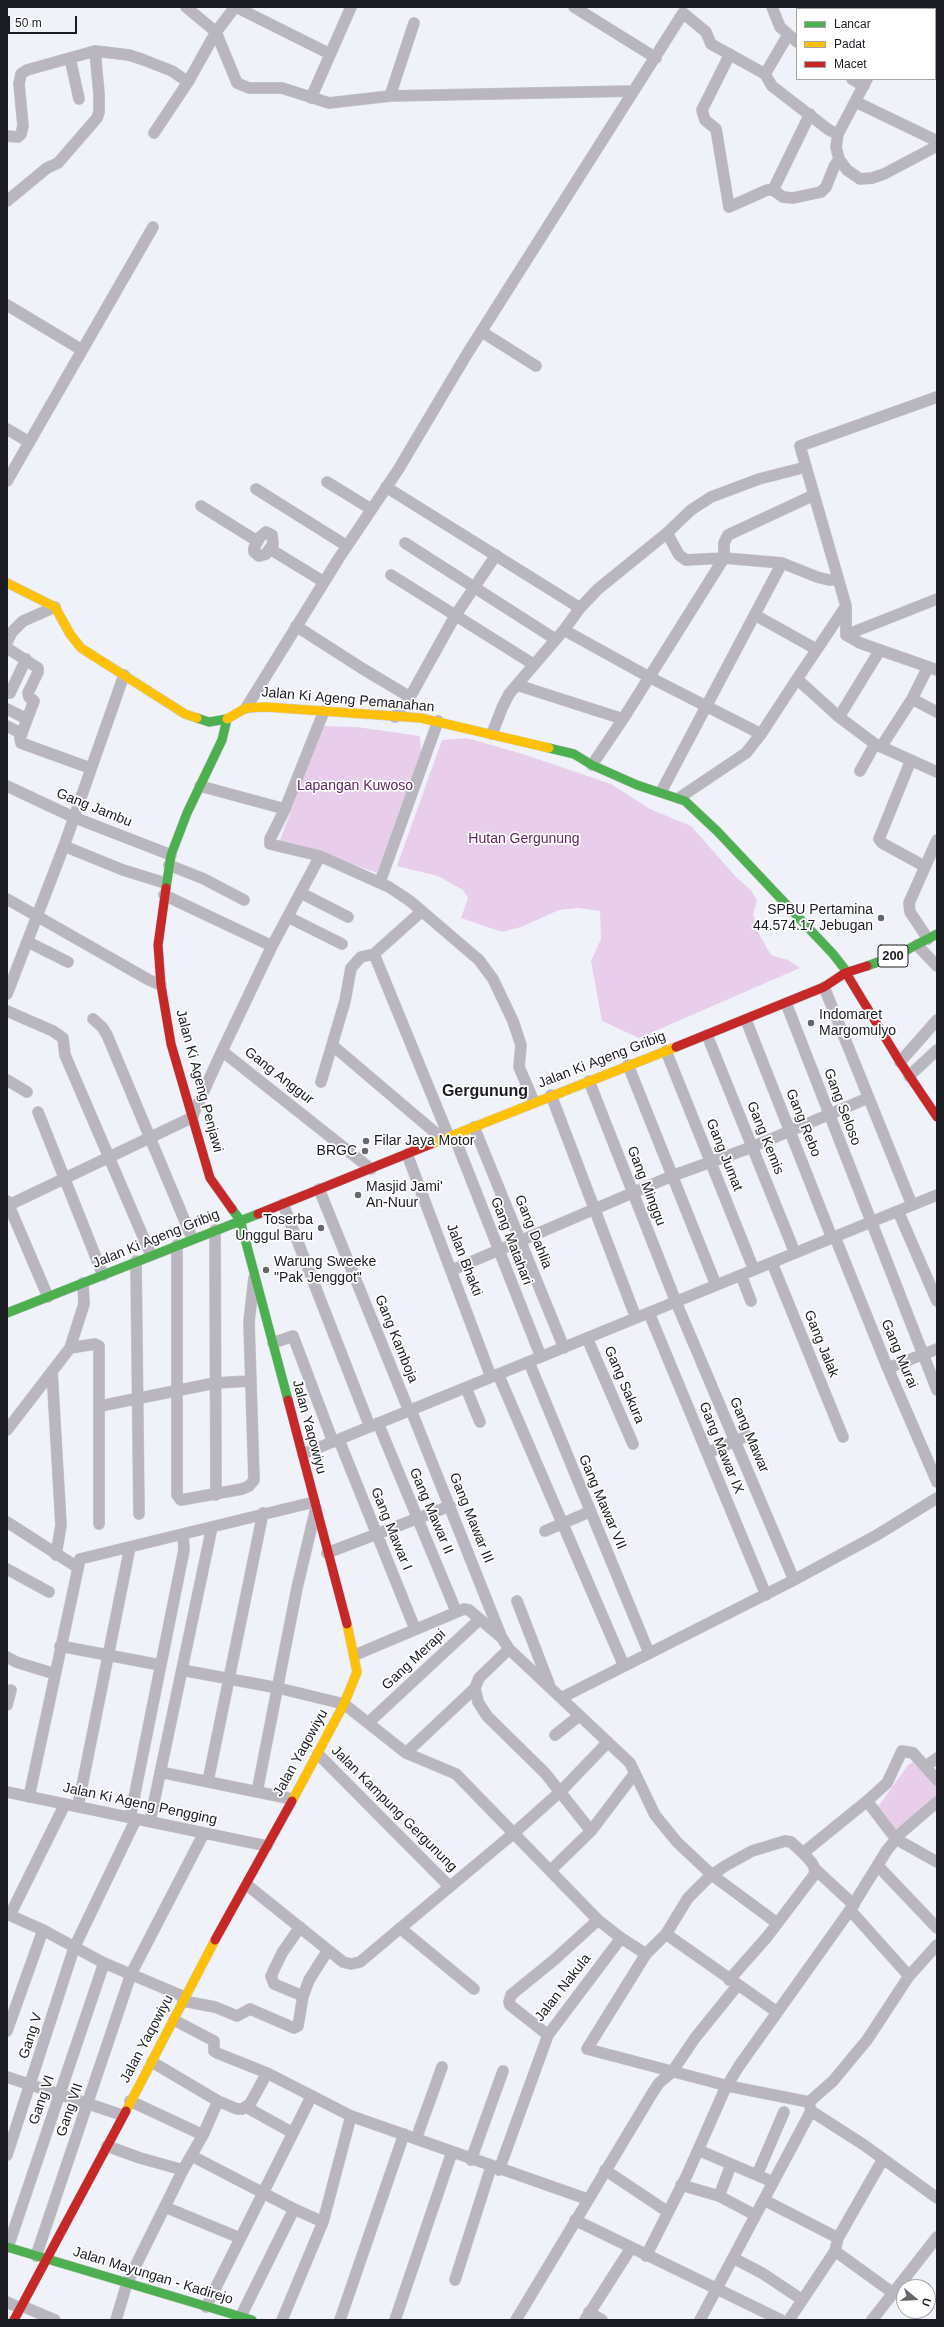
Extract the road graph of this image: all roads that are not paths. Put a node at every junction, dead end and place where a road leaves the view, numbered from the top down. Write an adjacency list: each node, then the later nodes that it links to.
1 (186, 7): 8 (street)
2 (235, 7): 8 (street); 11 (street)
3 (351, 7): 11 (street)
4 (574, 7): 14 (street)
5 (772, 7): 9 (street)
6 (684, 10): 12 (street); 14 (street)
7 (414, 23): 19 (street)
8 (216, 32): 16 (street); 20 (street)
9 (793, 39): 15 (street)
10 (95, 51): 13 (street); 16 (street); 31 (street)
11 (330, 54): 20 (street)
12 (730, 54): 15 (street); 30 (street)
13 (70, 58): 21 (street); 26 (street)
14 (656, 58): 18 (street)
15 (765, 74): 23 (street)
16 (188, 82): 24 (street)
17 (866, 82): 22 (street)
18 (633, 91): 19 (street); 34 (street)
19 (390, 96): 20 (street)
20 (311, 98)
21 (79, 99)
22 (856, 102): 25 (street); 27 (street)
23 (810, 114): 25 (street); 30 (street)
24 (154, 133)
25 (838, 134): 29 (street)
26 (7, 136)
27 (937, 141)
28 (937, 146): 29 (street)
29 (840, 159): 30 (street)
30 (773, 190)
31 (7, 201)
32 (153, 227): 35 (street)
33 (7, 305): 35 (street)
34 (482, 332): 36 (street); 43 (street)
35 (82, 350): 39 (street)
36 (536, 366)
37 (937, 397): 40 (street)
38 (7, 429): 39 (street)
39 (29, 442): 41 (street)
40 (806, 467): 45 (street); 48 (street)
41 (7, 481)
42 (327, 482): 47 (street)
43 (386, 487): 47 (street); 51 (street)
44 (256, 489): 50 (street)
45 (814, 495): 52 (street); 55 (street)
46 (201, 506): 56 (street)
47 (371, 509): 50 (street)
48 (667, 533): 52 (street); 62 (street)
49 (405, 543): 58 (street)
50 (347, 546): 56 (street)
51 (496, 554): 58 (street); 62 (street)
52 (724, 558): 53 (street); 77 (street)
53 (782, 563): 55 (street); 63 (street)
54 (391, 575): 64 (street)
55 (838, 578): 60 (street)
56 (324, 582): 65 (street)
57 (7, 583): 61 (street)
58 (474, 586): 64 (street); 68 (street)
59 (937, 599): 67 (street)
60 (846, 606): 67 (street); 71 (street)
61 (55, 607): 69 (street); 76 (street)
62 (580, 608): 66 (street)
63 (755, 615): 71 (street); 83 (street)
64 (455, 616): 74 (street); 81 (street)
65 (296, 626): 81 (street); 84 (street)
66 (564, 630): 68 (street); 77 (street)
67 (846, 635): 72 (street)
68 (555, 639): 74 (street)
69 (7, 642)
70 (7, 648): 73 (street)
71 (816, 649): 78 (street)
72 (880, 650): 75 (street); 89 (street)
73 (26, 659): 80 (street); 90 (street)
74 (533, 664): 79 (street)
75 (932, 669): 82 (street)
76 (124, 675): 91 (street); 101 (street)
77 (649, 677): 83 (street); 92 (street)
78 (798, 679): 89 (street); 97 (street)
79 (517, 685): 92 (street); 96 (street)
80 (10, 693)
81 (410, 697): 88 (street)
82 (912, 699): 87 (street); 98 (street)
83 (706, 706): 97 (street); 106 (street)
84 (246, 708): 86 (street, Jalan Ki Ageng Pemanahan); 91 (street, Jalan Ki Ageng Pemanahan)
85 (7, 709): 90 (street)
86 (324, 711): 88 (street, Jalan Ki Ageng Pemanahan); 108 (street)
87 (937, 712)
88 (395, 717): 93 (street, Jalan Ki Ageng Pemanahan)
89 (839, 717): 98 (street)
90 (27, 719): 95 (street)
91 (227, 719): 105 (street, Jalan Ki Ageng Penjawi)
92 (623, 719): 100 (street)
93 (438, 721): 96 (street, Jalan Ki Ageng Pemanahan); 115 (street)
94 (7, 726): 95 (street)
95 (22, 734): 101 (street)
96 (492, 734): 100 (street, Jalan Ki Ageng Pemanahan)
97 (761, 734): 107 (street)
98 (878, 745): 99 (street); 102 (street)
99 (911, 760): 103 (street); 114 (street)
100 (592, 765): 106 (street, Jalan Ki Ageng Pemanahan)
101 (90, 768): 109 (street)
102 (860, 771)
103 (937, 772)
104 (7, 786): 109 (street, Gang Jambu)
105 (200, 786): 108 (street); 113 (street, Jalan Ki Ageng Penjawi)
106 (661, 792): 107 (street, Jalan Ki Ageng Pemanahan)
107 (680, 798): 133 (street, Jalan Ki Ageng Pemanahan)
108 (285, 808): 112 (street)
109 (73, 817): 111 (street); 113 (street, Gang Jambu)
110 (937, 840): 114 (street)
111 (64, 846): 116 (street); 122 (street)
112 (320, 856): 115 (street); 117 (street)
113 (170, 860): 116 (street, Jalan Ki Ageng Penjawi); 120 (street, Gang Jambu)
114 (924, 866): 125 (street)
115 (380, 882): 121 (street)
116 (165, 883): 118 (street, Jalan Ki Ageng Penjawi)
117 (301, 893): 123 (street); 124 (street)
118 (164, 895): 129 (street); 134 (street, Jalan Ki Ageng Penjawi)
119 (7, 899): 122 (street)
120 (244, 900)
121 (422, 911): 130 (street); 156 (street)
122 (37, 917): 126 (street); 134 (street)
123 (288, 917): 127 (street); 129 (street)
124 (348, 917)
125 (933, 936): 128 (street, Jalan Ki Ageng Gribig / 200)
126 (28, 942): 131 (street); 136 (street)
127 (342, 944)
128 (917, 945): 132 (street); 133 (street, Jalan Ki Ageng Gribig / 200)
129 (272, 946): 145 (street)
130 (374, 954): 143 (street); 164 (street, Gang Matahari)
131 (68, 962)
132 (937, 966)
133 (845, 971): 135 (street, Jalan Ki Ageng Gribig / 200); 147 (street, Jalan Ki Ageng Pemanahan)
134 (161, 985): 159 (street, Jalan Ki Ageng Penjawi)
135 (824, 987): 137 (street, Jalan Ki Ageng Gribig / 200); 155 (street)
136 (7, 994)
137 (786, 1003): 140 (street, Jalan Ki Ageng Gribig / 200); 158 (street, Gang Seloso)
138 (7, 1011): 167 (street)
139 (93, 1019): 163 (street)
140 (746, 1020): 142 (street, Jalan Ki Ageng Gribig / 200); 162 (street, Gang Rebo)
141 (937, 1020): 147 (street)
142 (707, 1035): 146 (street, Jalan Ki Ageng Gribig / 200); 165 (street, Gang Kemis)
143 (332, 1045): 152 (street); 164 (street)
144 (937, 1050): 149 (street)
145 (222, 1051): 159 (street, Gang Anggur); 169 (street, Gang Anggur)
146 (666, 1051): 148 (street, Jalan Ki Ageng Gribig / 200); 168 (street, Gang Jumat)
147 (900, 1062): 149 (street, Jalan Ki Ageng Pemanahan)
148 (628, 1065): 151 (street, Jalan Ki Ageng Gribig / 200); 170 (street)
149 (909, 1076): 160 (street, Jalan Ki Ageng Pemanahan)
150 (7, 1080): 153 (street)
151 (589, 1081): 154 (street, Jalan Ki Ageng Gribig / 200); 173 (street, Gang Minggu)
152 (322, 1082)
153 (27, 1092)
154 (551, 1095): 156 (street, Jalan Ki Ageng Gribig / 200); 178 (street)
155 (868, 1098): 158 (street); 177 (street)
156 (534, 1102): 161 (street, Jalan Ki Ageng Gribig / 200)
157 (38, 1112): 171 (street)
158 (829, 1115): 162 (street); 181 (street, Gang Seloso)
159 (193, 1116): 163 (street); 180 (street, Jalan Ki Ageng Penjawi)
160 (937, 1117)
161 (474, 1126): 164 (street, Jalan Ki Ageng Gribig / 200); 185 (street, Gang Dahlia)
162 (790, 1130): 165 (street); 183 (street, Gang Rebo)
163 (149, 1138): 167 (street); 184 (street)
164 (449, 1138): 166 (street, Jalan Ki Ageng Gribig / 200); 187 (street, Gang Matahari)
165 (752, 1147): 168 (street); 188 (street, Gang Kemis)
166 (407, 1154): 169 (street, Jalan Ki Ageng Gribig / 200); 192 (street, Jalan Bhakti)
167 (109, 1157): 171 (street); 189 (street)
168 (711, 1163): 170 (street); 193 (street, Gang Jumat)
169 (371, 1169): 172 (street, Jalan Ki Ageng Gribig / 200)
170 (672, 1176): 173 (street); 198 (street)
171 (64, 1178): 175 (street); 195 (street)
172 (319, 1189): 176 (street, Jalan Ki Ageng Gribig / 200); 224 (street, Gang Kamboja)
173 (633, 1194): 178 (street); 202 (street, Gang Minggu)
174 (937, 1195): 177 (street)
175 (8, 1203): 199 (street)
176 (283, 1204): 180 (street, Jalan Ki Ageng Gribig / 200); 226 (street, Gang Mawar II)
177 (912, 1205): 179 (street)
178 (596, 1210): 185 (street); 205 (street)
179 (898, 1211): 181 (street); 201 (street)
180 (240, 1220): 182 (street, Jalan Ki Ageng Gribig / 200); 194 (street, Jalan Yaqowiyu)
181 (871, 1222): 183 (street); 211 (street, Gang Seloso)
182 (215, 1230): 184 (street, Jalan Ki Ageng Gribig / 200); 218 (street)
183 (834, 1237): 188 (street); 214 (street, Gang Murai)
184 (192, 1238): 186 (street, Jalan Ki Ageng Gribig / 200)
185 (520, 1242): 187 (street); 209 (street, Gang Dahlia)
186 (177, 1244): 189 (street, Jalan Ki Ageng Gribig / 200); 220 (street)
187 (498, 1251): 192 (street); 212 (street, Gang Matahari)
188 (794, 1253): 191 (street)
189 (151, 1255): 190 (street, Jalan Ki Ageng Gribig / 200)
190 (136, 1261): 195 (street, Jalan Ki Ageng Gribig / 200); 222 (street)
191 (772, 1263): 193 (street); 229 (street, Gang Jalak)
192 (452, 1270): 216 (street, Jalan Bhakti)
193 (754, 1270): 196 (street)
194 (254, 1273): 207 (street, Jalan Yaqowiyu); 217 (street)
195 (104, 1275): 197 (street, Jalan Ki Ageng Gribig / 200)
196 (741, 1275): 198 (street); 200 (street)
197 (83, 1283): 199 (street, Jalan Ki Ageng Gribig / 200); 208 (street)
198 (716, 1285): 202 (street)
199 (48, 1297): 203 (street, Jalan Ki Ageng Gribig / 200)
200 (750, 1301)
201 (937, 1301)
202 (676, 1302): 204 (street); 231 (street, Gang Mawar)
203 (7, 1313)
204 (649, 1313): 205 (street); 233 (street, Gang Mawar IX)
205 (636, 1318): 206 (street)
206 (587, 1338): 209 (street); 232 (street, Gang Sakura)
207 (273, 1343): 230 (street, Gang Mawar I); 234 (street, Jalan Yaqowiyu)
208 (70, 1348): 215 (street); 223 (street)
209 (564, 1348): 212 (street)
210 (937, 1349): 211 (street)
211 (923, 1354): 214 (street); 221 (street, Gang Seloso)
212 (541, 1357): 213 (street)
213 (529, 1362): 216 (street); 240 (street, Gang Mawar VII)
214 (888, 1368): 235 (street, Gang Murai)
215 (52, 1372): 227 (street); 253 (street)
216 (495, 1376): 219 (street); 246 (street, Jalan Bhakti)
217 (250, 1381): 218 (street); 236 (street)
218 (215, 1383): 220 (street); 236 (street)
219 (466, 1388): 224 (street); 225 (street)
220 (178, 1389): 222 (street); 236 (street)
221 (937, 1390)
222 (138, 1397): 223 (street); 242 (street)
223 (100, 1406): 245 (street)
224 (410, 1410): 226 (street); 239 (street, Gang Mawar III)
225 (480, 1422)
226 (374, 1425): 230 (street); 243 (street, Gang Mawar II)
227 (7, 1430)
228 (746, 1436): 231 (street)
229 (843, 1437)
230 (336, 1441): 234 (street); 250 (street, Gang Mawar I)
231 (735, 1441): 233 (street); 256 (street, Gang Mawar)
232 (633, 1444)
233 (707, 1453): 258 (street, Gang Mawar IX)
234 (303, 1454): 238 (street, Jalan Yaqowiyu)
235 (937, 1482)
236 (216, 1496)
237 (937, 1498): 256 (street)
238 (315, 1505): 241 (street); 252 (street, Jalan Yaqowiyu); 276 (street)
239 (450, 1506): 243 (street); 263 (street, Gang Mawar III)
240 (590, 1512): 246 (street); 266 (street, Gang Mawar VII)
241 (263, 1513): 247 (street); 274 (street)
242 (139, 1514)
243 (418, 1519): 250 (street); 260 (street, Gang Mawar II)
244 (7, 1522): 253 (street)
245 (99, 1524)
246 (562, 1524): 248 (street); 271 (street, Jalan Bhakti)
247 (212, 1527): 249 (street); 272 (street)
248 (545, 1531)
249 (183, 1534): 251 (street); 270 (street, Gang V)
250 (378, 1535): 252 (street); 262 (street, Gang Mawar I)
251 (130, 1547): 254 (street); 267 (street)
252 (327, 1553): 268 (street, Jalan Yaqowiyu)
253 (56, 1555): 254 (street)
254 (77, 1567): 264 (street)
255 (7, 1570): 257 (street)
256 (794, 1580): 258 (street)
257 (50, 1592)
258 (766, 1595): 266 (street)
259 (517, 1601): 275 (street)
260 (456, 1611): 261 (street); 262 (street)
261 (480, 1619): 263 (street); 283 (street, Gang Merapi)
262 (415, 1629): 268 (street)
263 (502, 1638): 265 (street)
264 (60, 1646): 267 (street); 273 (street)
265 (509, 1649): 275 (street); 277 (street)
266 (649, 1653): 271 (street)
267 (108, 1655): 270 (street); 302 (street)
268 (355, 1655): 280 (street, Jalan Yaqowiyu)
269 (7, 1657): 273 (street)
270 (160, 1665): 303 (street, Gang V)
271 (624, 1666): 279 (street)
272 (182, 1670): 274 (street); 290 (street)
273 (54, 1674): 297 (street)
274 (230, 1679): 276 (street); 293 (street)
275 (550, 1687): 279 (street)
276 (278, 1688): 280 (street); 296 (street)
277 (475, 1688): 286 (street); 294 (street)
278 (10, 1690): 281 (street)
279 (561, 1698): 282 (street)
280 (344, 1704): 283 (street); 287 (street, Jalan Yaqowiyu)
281 (7, 1706)
282 (579, 1716): 284 (street); 285 (street)
283 (368, 1722): 286 (street)
284 (555, 1735)
285 (608, 1742): 291 (street); 294 (street, Jalan Kampung Gergunung)
286 (406, 1753): 307 (street)
287 (318, 1754): 298 (street, Jalan Yaqowiyu); 317 (street, Jalan Kampung Gergunung)
288 (937, 1758): 289 (street)
289 (926, 1766): 292 (street); 299 (street)
290 (160, 1772): 293 (street); 304 (street)
291 (635, 1773): 305 (street); 315 (street)
292 (937, 1780)
293 (208, 1781): 296 (street)
294 (561, 1791): 305 (street); 307 (street, Jalan Kampung Gergunung)
295 (7, 1792): 297 (street, Jalan Ki Ageng Pengging)
296 (257, 1792): 298 (street)
297 (29, 1797): 301 (street, Jalan Ki Ageng Pengging)
298 (292, 1799): 309 (street, Jalan Yaqowiyu)
299 (867, 1801): 308 (street); 310 (street)
300 (937, 1802): 308 (street)
301 (65, 1804): 302 (street, Jalan Ki Ageng Pengging); 319 (street)
302 (78, 1806): 303 (street, Jalan Ki Ageng Pengging)
303 (133, 1819): 304 (street, Jalan Ki Ageng Pengging); 329 (street, Gang V)
304 (150, 1821): 306 (street, Jalan Ki Ageng Pengging)
305 (591, 1831): 314 (street)
306 (204, 1833): 309 (street, Jalan Ki Ageng Pengging); 333 (street, Gang VII)
307 (514, 1833): 314 (street); 317 (street, Jalan Kampung Gergunung)
308 (896, 1839): 311 (street); 312 (street)
309 (267, 1846): 316 (street, Jalan Yaqowiyu)
310 (803, 1853): 313 (street); 315 (street)
311 (937, 1862)
312 (878, 1866): 318 (street); 324 (street)
313 (815, 1869): 318 (street); 321 (street)
314 (551, 1870): 320 (street)
315 (712, 1875): 321 (street); 326 (street)
316 (247, 1885): 322 (street, Jalan Kampung Gergunung); 338 (street, Jalan Yaqowiyu)
317 (449, 1886): 323 (street, Jalan Kampung Gergunung)
318 (852, 1908): 334 (street); 339 (street)
319 (8, 1915): 325 (street)
320 (598, 1920): 327 (street); 342 (street, Jalan Nakula)
321 (777, 1923): 335 (street)
322 (300, 1928): 330 (street, Jalan Kampung Gergunung); 337 (street)
323 (400, 1928): 330 (street, Jalan Kampung Gergunung); 336 (street)
324 (937, 1928)
325 (43, 1930): 329 (street); 341 (street)
326 (666, 1934): 331 (street); 335 (street)
327 (621, 1938): 331 (street); 342 (street, Jalan Nakula)
328 (937, 1945): 334 (street)
329 (74, 1948): 332 (street); 349 (street, Gang V)
330 (328, 1950): 337 (street)
331 (646, 1954): 346 (street)
332 (104, 1963): 333 (street); 351 (street, Gang VI)
333 (131, 1974): 338 (street); 355 (street, Gang VII)
334 (909, 1976): 356 (street)
335 (733, 1983): 339 (street); 346 (street)
336 (474, 1989)
337 (303, 1996): 338 (street)
338 (184, 1999): 340 (street, Jalan Yaqowiyu)
339 (777, 2012): 350 (street)
340 (174, 2020): 343 (street, Jalan Yaqowiyu); 347 (street)
341 (7, 2031)
342 (548, 2035): 373 (street)
343 (152, 2062): 353 (street); 354 (street, Jalan Yaqowiyu)
344 (442, 2066): 364 (street)
345 (503, 2071): 371 (street)
346 (672, 2072): 350 (street); 375 (street)
347 (267, 2073): 352 (street); 357 (street)
348 (7, 2077): 349 (street)
349 (30, 2086): 351 (street); 368 (street, Gang V)
350 (728, 2086): 356 (street); 366 (street)
351 (59, 2095): 355 (street); 393 (street, Gang VI)
352 (311, 2097): 360 (street); 361 (street)
353 (218, 2101): 357 (street); 363 (street)
354 (130, 2102): 359 (street, Jalan Yaqowiyu); 363 (street)
355 (88, 2105): 359 (street); 396 (street, Gang VII)
356 (810, 2106): 370 (street); 377 (street)
357 (246, 2107): 361 (street)
358 (784, 2112): 376 (street)
359 (122, 2115): 365 (street, Jalan Yaqowiyu)
360 (351, 2116): 362 (street); 389 (street)
361 (293, 2133): 379 (street)
362 (404, 2134): 364 (street); 415 (street)
363 (203, 2135): 369 (street)
364 (416, 2139): 367 (street)
365 (107, 2146): 374 (street); 399 (street, Jalan Yaqowiyu)
366 (698, 2150): 372 (street); 378 (street)
367 (452, 2152): 371 (street); 416 (street)
368 (7, 2155)
369 (192, 2156): 374 (street); 379 (street)
370 (883, 2159): 381 (street); 392 (street)
371 (471, 2160): 373 (street)
372 (730, 2165): 376 (street); 380 (street)
373 (495, 2168): 382 (street); 400 (street)
374 (183, 2170): 384 (street)
375 (605, 2170): 382 (street); 386 (street)
376 (757, 2175): 377 (street)
377 (773, 2182): 383 (street)
378 (682, 2185): 380 (street); 386 (street)
379 (263, 2192): 385 (street); 391 (street)
380 (719, 2196): 387 (street)
381 (937, 2198)
382 (587, 2199): 388 (street)
383 (764, 2200): 387 (street); 392 (street)
384 (165, 2207): 391 (street); 401 (street)
385 (294, 2209): 389 (street); 409 (street)
386 (668, 2212): 397 (street)
387 (755, 2215): 398 (street)
388 (575, 2220): 394 (street); 417 (street)
389 (323, 2222): 414 (street)
390 (937, 2237): 403 (street)
391 (240, 2238): 407 (street)
392 (838, 2238): 395 (street)
393 (7, 2247): 396 (street, Jalan Mayungan - Kadirejo)
394 (630, 2248): 397 (street); 408 (street)
395 (835, 2250): 403 (street); 404 (street)
396 (36, 2256): 399 (street, Jalan Mayungan - Kadirejo)
397 (646, 2256): 402 (street)
398 (733, 2258): 402 (street); 404 (street)
399 (47, 2259): 401 (street, Jalan Mayungan - Kadirejo); 406 (street, Jalan Yaqowiyu)
400 (455, 2280)
401 (126, 2283): 407 (street, Jalan Mayungan - Kadirejo); 413 (street)
402 (716, 2288): 410 (street); 419 (street)
403 (893, 2293): 421 (street)
404 (801, 2299): 420 (street)
405 (7, 2302): 406 (street)
406 (21, 2307): 411 (street, Jalan Yaqowiyu); 412 (street)
407 (206, 2307): 409 (street, Jalan Mayungan - Kadirejo)
408 (587, 2316): 418 (street)
409 (244, 2319)
410 (776, 2319)
411 (14, 2320)
412 (55, 2320)
413 (116, 2320)
414 (282, 2320)
415 (340, 2320)
416 (396, 2320)
417 (516, 2320)
418 (602, 2320)
419 (700, 2320)
420 (789, 2320)
421 (872, 2320)

